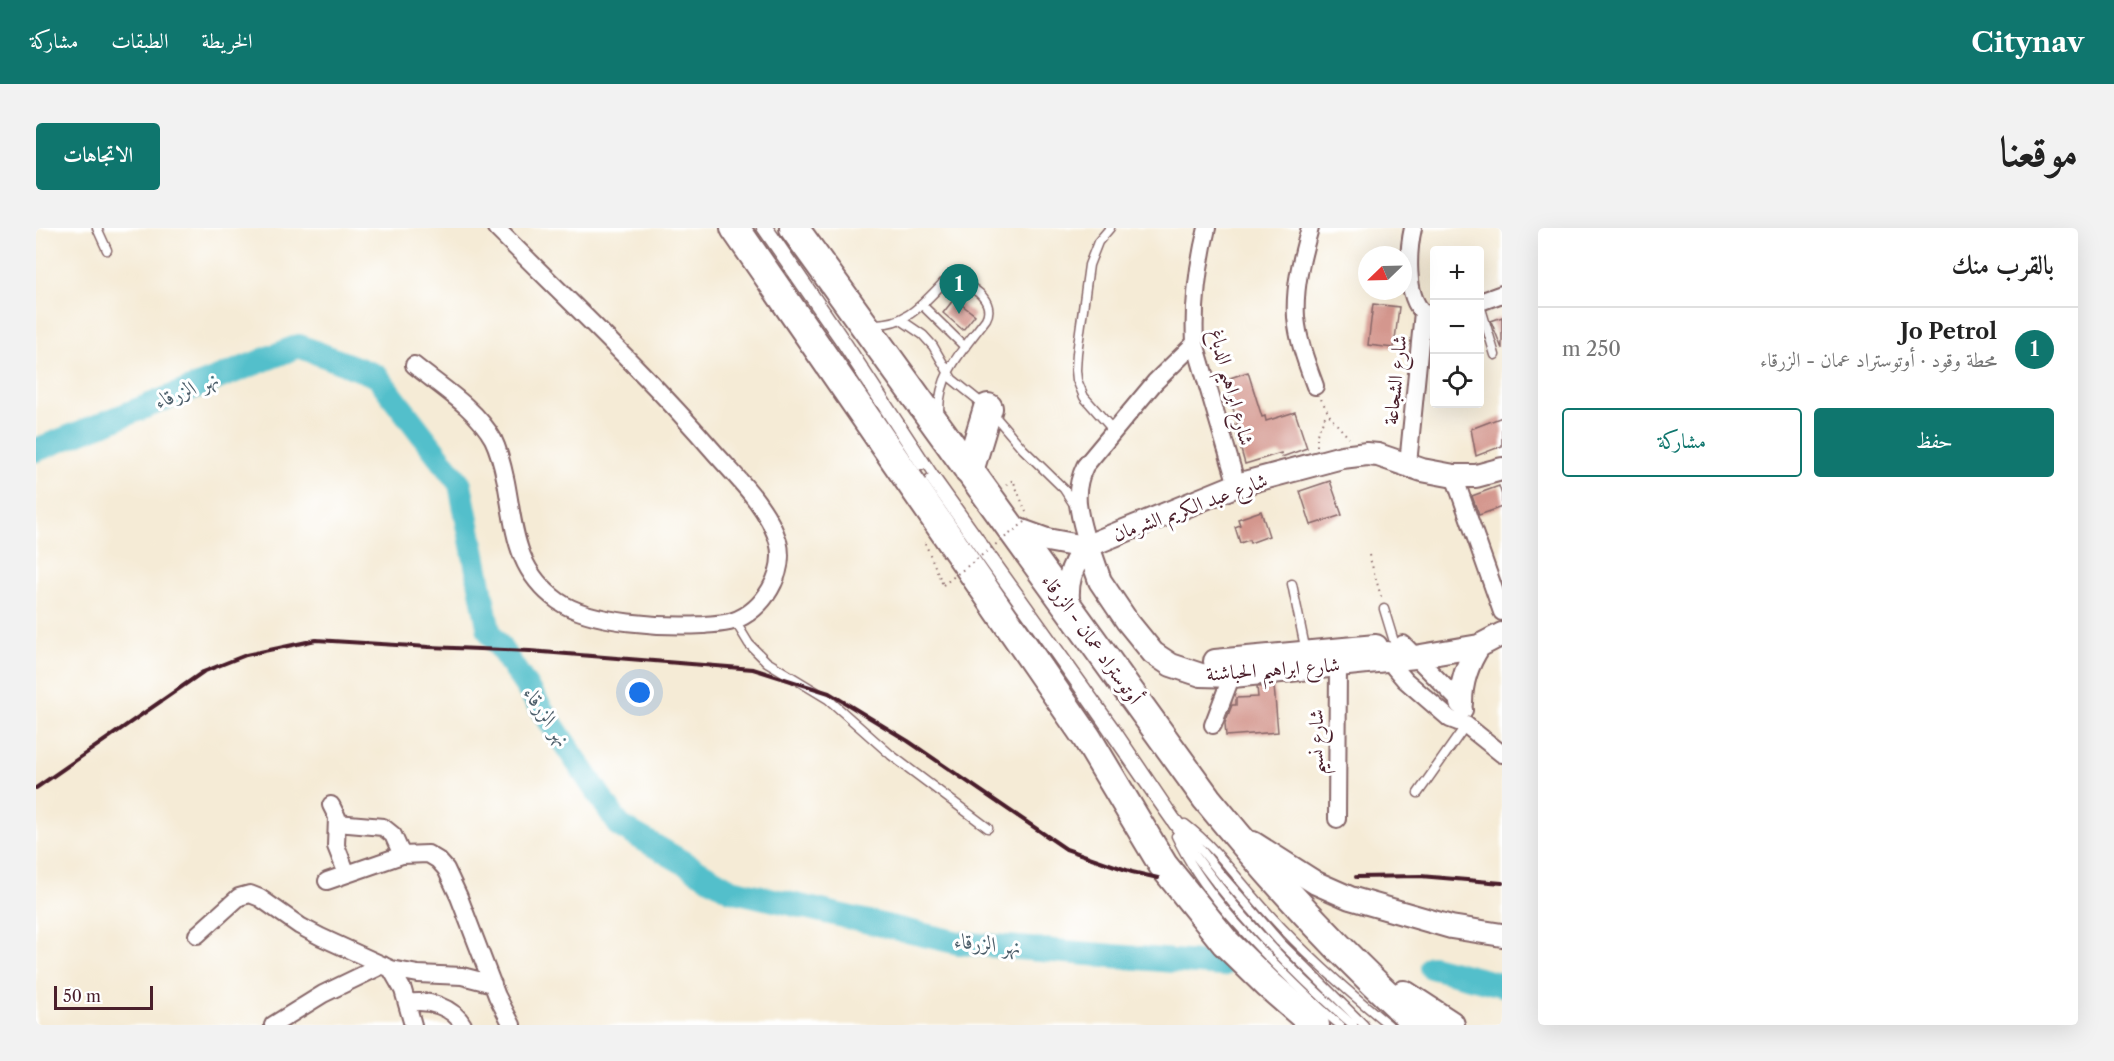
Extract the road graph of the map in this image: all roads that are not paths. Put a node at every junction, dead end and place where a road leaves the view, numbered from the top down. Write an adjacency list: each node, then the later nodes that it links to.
1 (97, 228): 11 (lane)
2 (496, 228): 40 (street)
3 (735, 228): 66 (highway)
4 (761, 228): 53 (lane)
5 (769, 228): 53 (lane)
6 (794, 228): 18 (highway, أوتوستراد عمان - الزرقاء)
7 (1110, 228): 27 (lane)
8 (1208, 228): 19 (street, شارع ابراهيم الدباغ)
9 (1310, 228): 24 (street)
10 (1408, 232): 15 (street)
11 (107, 250)
12 (1502, 294): 13 (street)
13 (1484, 302)
14 (922, 305): 16 (lane); 20 (lane); 20 (lane)
15 (1429, 314): 28 (street, شارع الشجاعة)
16 (901, 320): 18 (lane); 23 (lane)
17 (1484, 320): 21 (lane)
18 (860, 322): 26 (highway, أوتوستراد عمان - الزرقاء)
19 (1195, 343): 27 (street); 32 (street, شارع ابراهيم الدباغ)
20 (965, 347): 23 (lane)
21 (1495, 355)
22 (414, 365): 40 (street)
23 (947, 372): 25 (lane); 26 (lane)
24 (1315, 386)
25 (988, 408): 30 (highway); 33 (lane)
26 (939, 429): 30 (highway, أوتوستراد عمان - الزرقاء)
27 (1114, 430): 33 (street)
28 (1408, 464): 31 (street, شارع عبد الكريم الشرمان); 32 (street, شارع عبد الكريم الشرمان)
29 (1502, 469): 31 (street, شارع عبد الكريم الشرمان)
30 (969, 471): 34 (highway, أوتوستراد عمان - الزرقاء)
31 (1454, 476): 39 (street)
32 (1238, 485): 35 (street, شارع عبد الكريم الشرمان)
33 (1078, 511): 35 (street)
34 (1020, 523): 35 (street); 37 (highway, أوتوستراد عمان - الزرقاء)
35 (1089, 552): 37 (street); 47 (street, شارع ابراهيم الحباشنة)
36 (1293, 584): 45 (lane)
37 (1069, 608): 56 (highway, أوتوستراد عمان - الزرقاء)
38 (1384, 609): 44 (lane)
39 (1502, 612)
40 (735, 621): 57 (lane)
41 (1502, 628): 44 (street, شارع ابراهيم الحباشنة)
42 (1502, 634): 43 (street, شارع ابراهيم الحباشنة)
43 (1479, 646): 44 (street, شارع ابراهيم الحباشنة); 48 (street)
44 (1398, 650): 45 (street, شارع ابراهيم الحباشنة); 46 (street, شارع ابراهيم الحباشنة); 48 (street); 48 (street)
45 (1306, 652): 47 (street, شارع ابراهيم الحباشنة)
46 (1338, 666): 47 (street, شارع ابراهيم الحباشنة); 54 (street, شارع نسيم)
47 (1235, 668): 49 (street)
48 (1464, 714): 50 (street); 51 (lane)
49 (1213, 725)
50 (1502, 754)
51 (1418, 793)
52 (331, 805): 55 (street)
53 (1173, 819): 74 (lane); 75 (lane); 76 (lane); 77 (lane)
54 (1337, 819)
55 (337, 823): 58 (street); 59 (street)
56 (1229, 826): 62 (street); 64 (highway, أوتوستراد عمان - الزرقاء)
57 (988, 828)
58 (402, 855): 59 (street); 65 (street)
59 (347, 874): 60 (street)
60 (327, 881)
61 (197, 935): 63 (street)
62 (1502, 935)
63 (387, 967): 65 (street); 67 (street); 68 (street)
64 (1360, 969): 78 (highway, أوتوستراد عمان - الزرقاء); 79 (highway)
65 (493, 984): 71 (street)
66 (1269, 985): 72 (street); 73 (highway)
67 (408, 1003): 69 (street); 70 (street)
68 (273, 1025)
69 (413, 1025)
70 (463, 1025)
71 (512, 1025)
72 (1302, 1025)
73 (1315, 1025)
74 (1340, 1025)
75 (1353, 1025)
76 (1364, 1025)
77 (1389, 1025)
78 (1419, 1025)
79 (1450, 1025)

